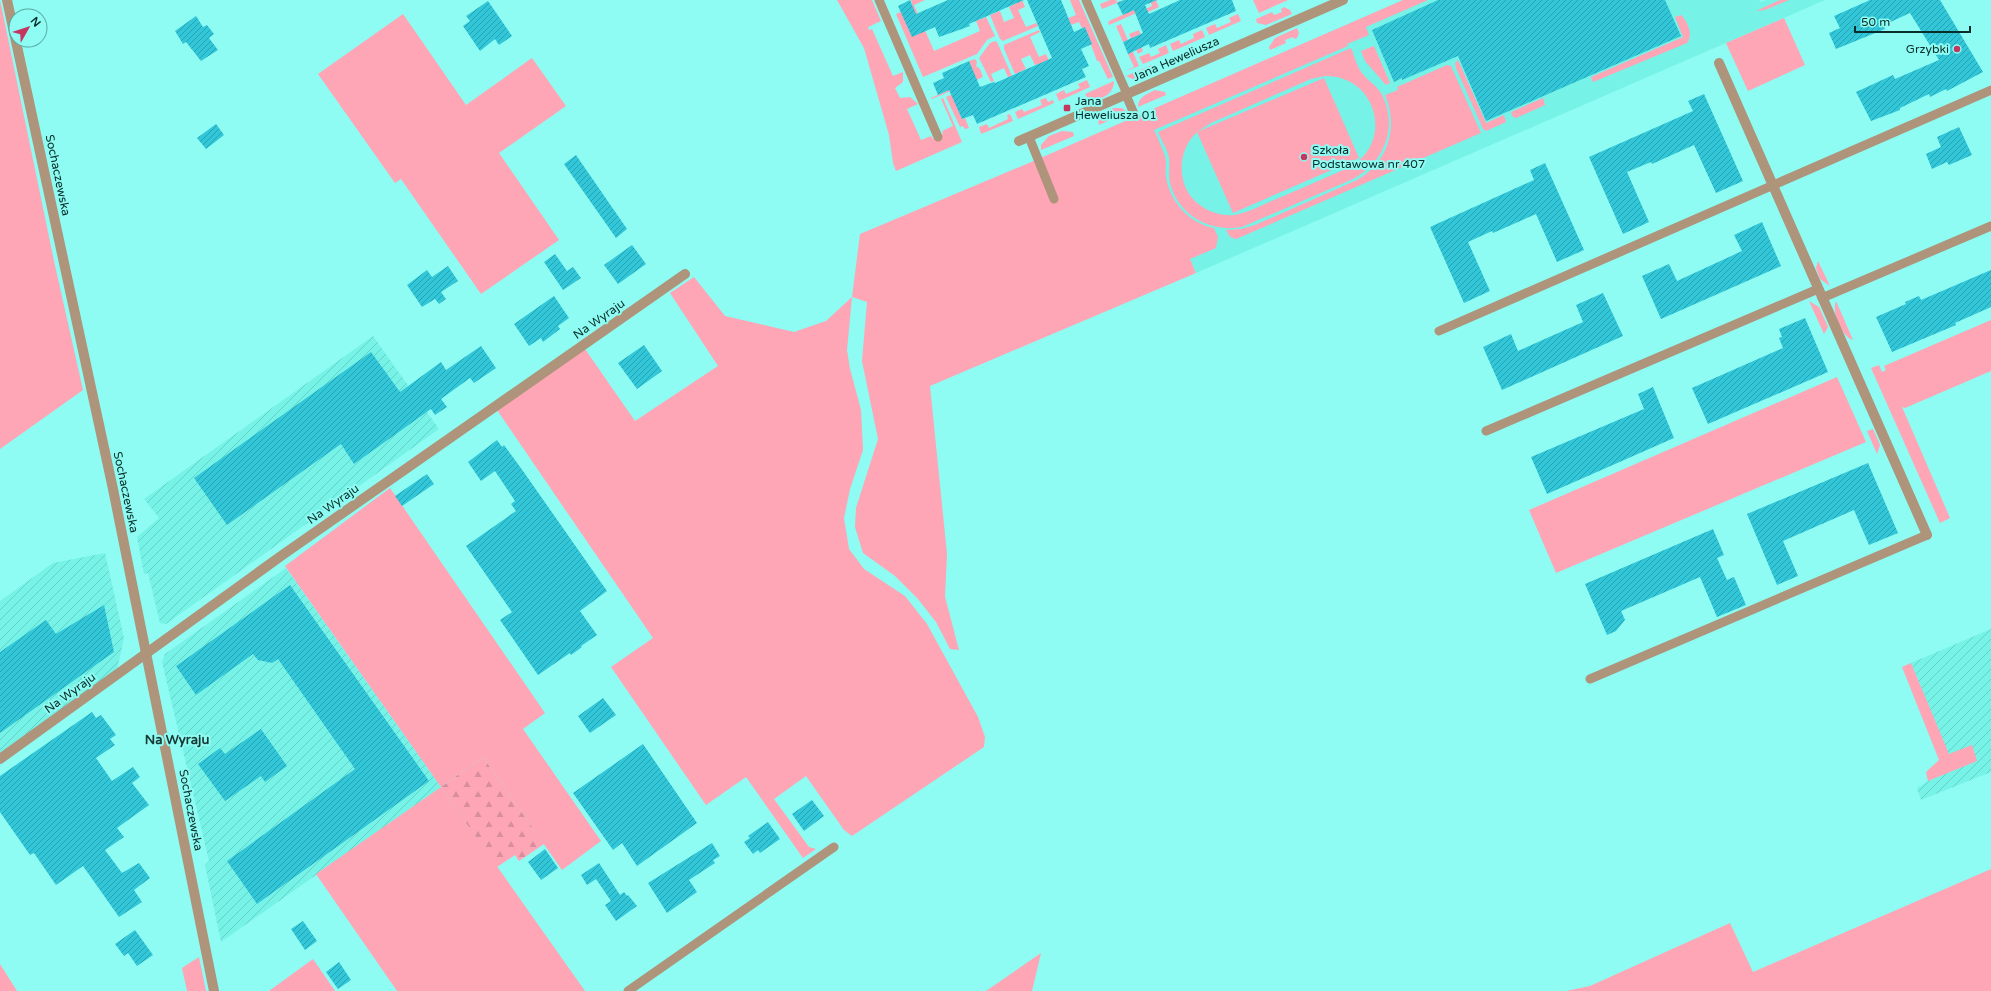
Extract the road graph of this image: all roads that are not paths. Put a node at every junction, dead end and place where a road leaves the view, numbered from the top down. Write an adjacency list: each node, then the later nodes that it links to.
1 (7, 0): 19 (street, Sochaczewska)
2 (879, 0): 9 (lane)
3 (1086, 0): 7 (lane)
4 (1343, 0): 7 (street, Jana Heweliusza)
5 (1719, 63): 11 (street)
6 (1991, 90): 11 (lane)
7 (1126, 94): 8 (lane); 10 (street, Jana Heweliusza)
8 (1135, 116)
9 (938, 136)
10 (1024, 139): 12 (lane)
11 (1772, 186): 15 (street); 16 (lane)
12 (1054, 199)
13 (1991, 226): 15 (lane)
14 (685, 274): 19 (street, Na Wyraju)
15 (1820, 293): 17 (lane); 18 (street)
16 (1439, 331)
17 (1486, 431)
18 (1927, 536): 20 (lane)
19 (146, 654): 21 (street, Na Wyraju); 23 (street, Sochaczewska)
20 (1590, 679)
21 (0, 760)
22 (834, 847): 24 (lane)
23 (214, 991)
24 (628, 991)

